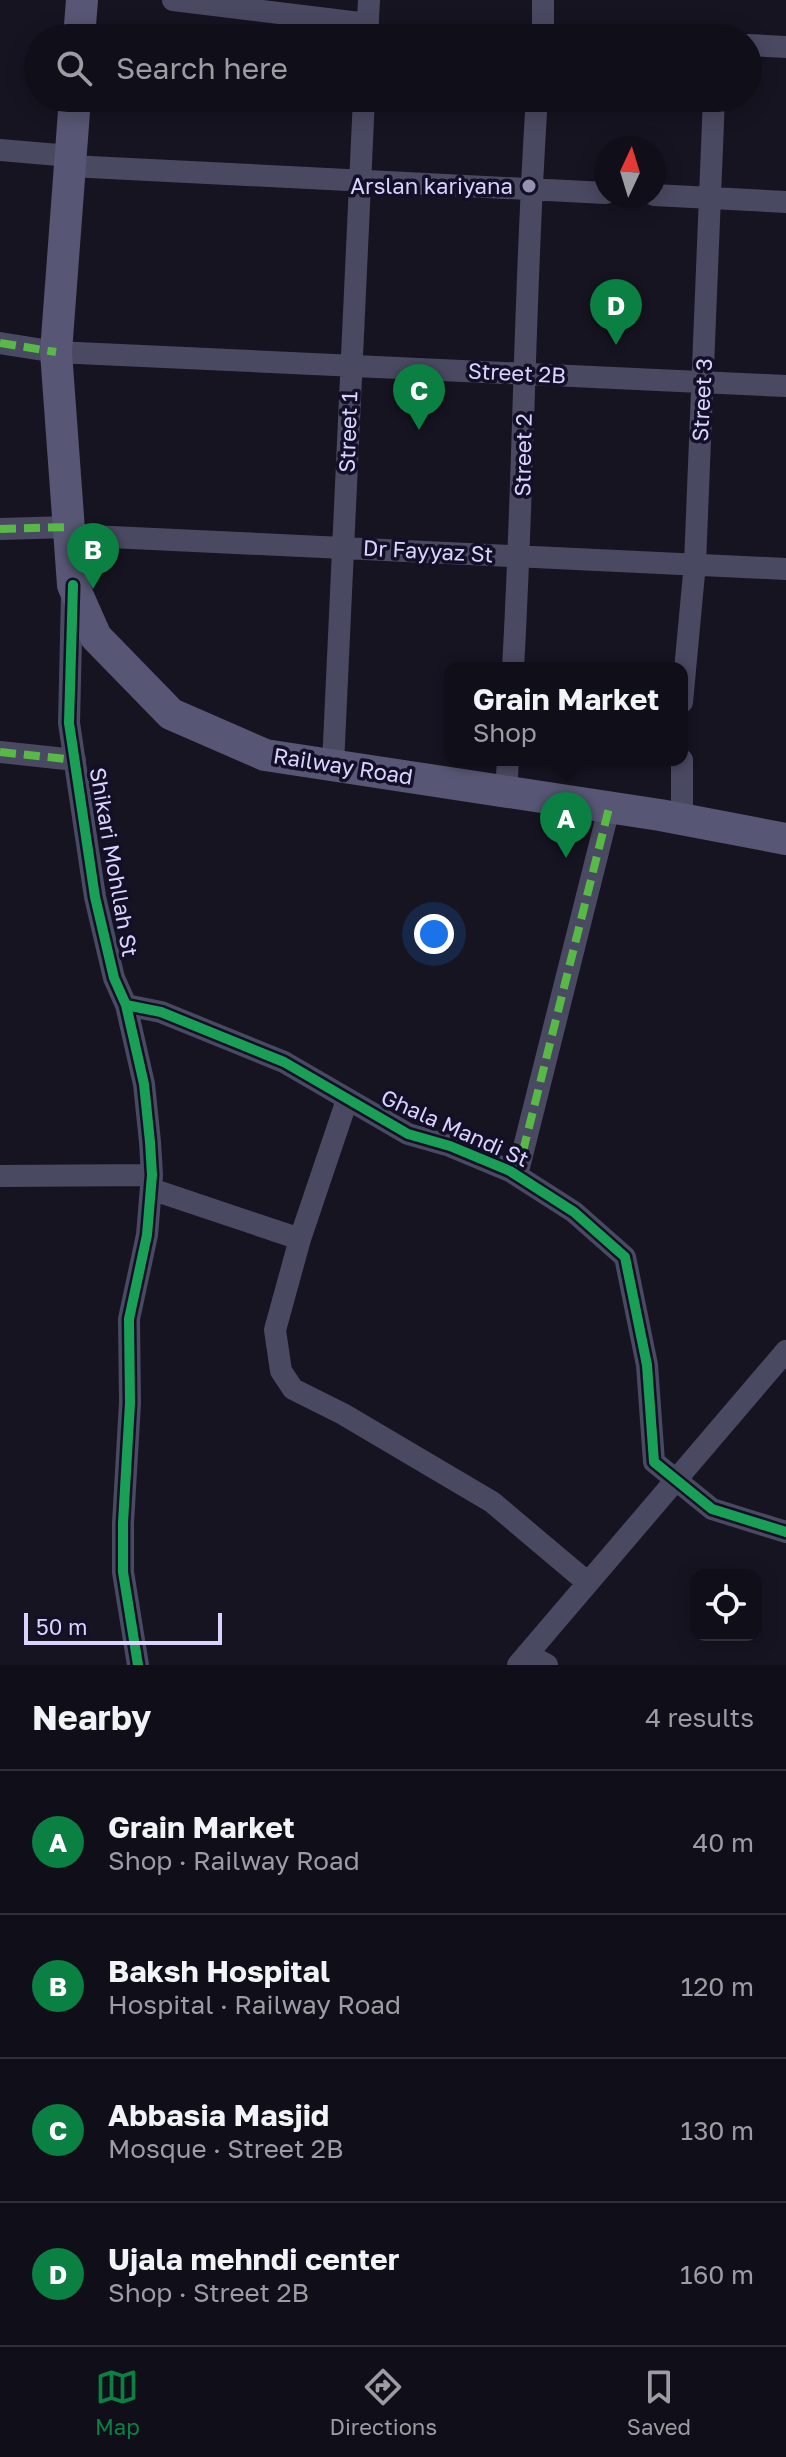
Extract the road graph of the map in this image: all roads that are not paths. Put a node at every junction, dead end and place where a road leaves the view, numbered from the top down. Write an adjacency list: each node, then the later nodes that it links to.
1 (82, 0): 5 (main road)
2 (173, 0): 6 (street)
3 (369, 0): 7 (street)
4 (543, 0): 8 (street)
5 (80, 24)
6 (323, 24)
7 (367, 24)
8 (543, 24)
9 (762, 46): 10 (street)
10 (786, 47)
11 (74, 112): 16 (main road, Railway Road)
12 (363, 112): 17 (street, Street 1)
13 (536, 112): 18 (street, Street 2)
14 (713, 112): 21 (street, Street 3)
15 (0, 150): 16 (street)
16 (70, 161): 17 (street); 24 (main road, Railway Road)
17 (360, 180): 18 (street); 25 (street, Street 1)
18 (531, 189): 19 (street); 26 (street, Street 2)
19 (594, 192)
20 (666, 196): 21 (street)
21 (710, 198): 22 (street); 27 (street, Street 3)
22 (786, 202)
23 (0, 343): 24 (street, Street 2B)
24 (56, 352): 25 (street, Street 2B); 30 (main road, Railway Road)
25 (351, 366): 26 (street, Street 2B); 31 (street, Street 1)
26 (525, 374): 27 (street, Street 2B); 32 (street, Street 2)
27 (703, 382): 28 (street, Street 2B); 33 (street, Street 3)
28 (786, 386)
29 (0, 529): 30 (street, Dr Fayyaz St)
30 (69, 531): 31 (street, Dr Fayyaz St); 35 (main road, Railway Road)
31 (343, 547): 32 (street, Dr Fayyaz St); 40 (street, Street 1)
32 (520, 555): 33 (street, Dr Fayyaz St); 36 (street, Street 2)
33 (695, 563): 34 (street, Dr Fayyaz St); 37 (street, Street 3)
34 (786, 569)
35 (73, 585): 39 (street, Shikari Mohllah St); 40 (main road, Railway Road)
36 (513, 662)
37 (686, 662)
38 (0, 752): 39 (street)
39 (75, 760): 47 (street, Shikari Mohllah St)
40 (333, 765): 43 (main road, Railway Road)
41 (508, 766): 43 (street)
42 (682, 766): 45 (street)
43 (506, 792): 44 (main road, Railway Road)
44 (609, 808): 45 (main road, Railway Road); 49 (street)
45 (682, 820): 46 (main road, Railway Road)
46 (786, 839)
47 (126, 1005): 48 (street, Ghala Mandi St); 51 (street, Shikari Mohllah St)
48 (347, 1100): 49 (street, Ghala Mandi St); 52 (street)
49 (517, 1175): 54 (street, Ghala Mandi St)
50 (0, 1176): 51 (street)
51 (152, 1182): 52 (street); 58 (street, Shikari Mohllah St)
52 (300, 1239): 56 (street)
53 (786, 1351): 54 (street)
54 (675, 1481): 55 (street, Ghala Mandi St); 56 (street)
55 (786, 1532)
56 (588, 1583): 57 (street)
57 (522, 1660): 59 (street)
58 (138, 1665)
59 (547, 1665)

